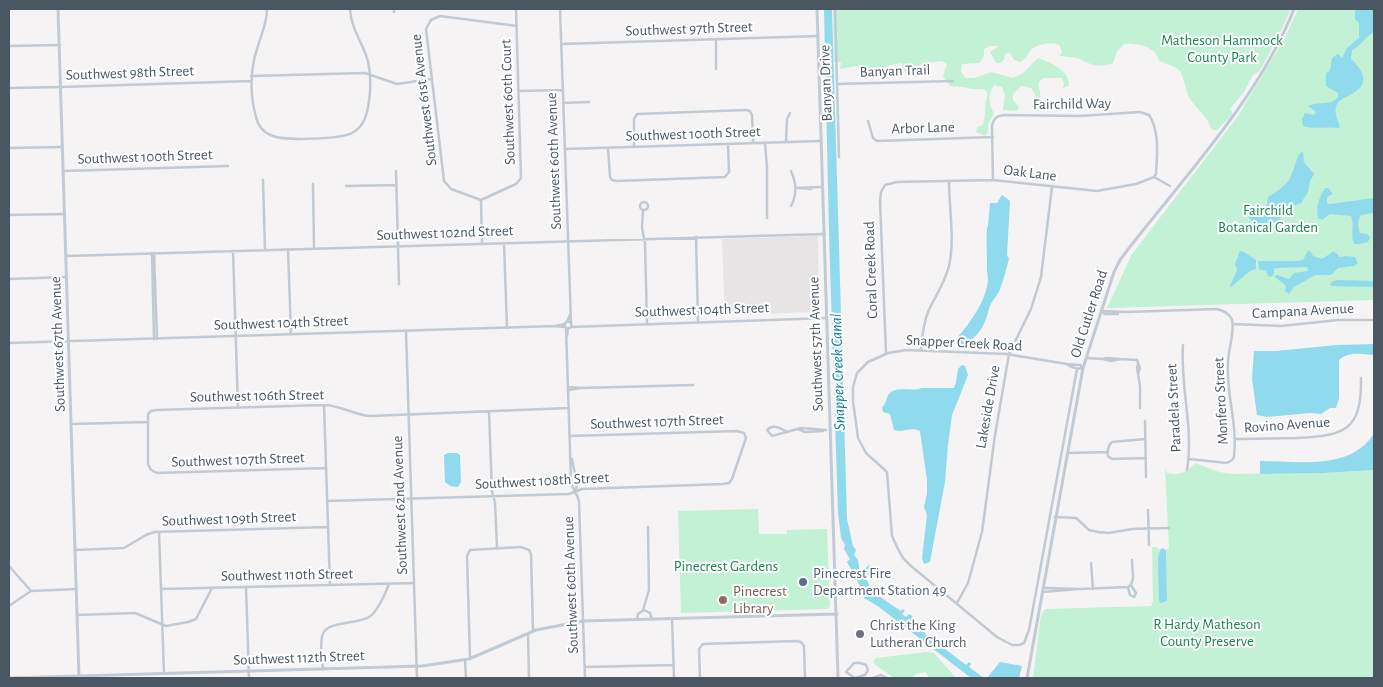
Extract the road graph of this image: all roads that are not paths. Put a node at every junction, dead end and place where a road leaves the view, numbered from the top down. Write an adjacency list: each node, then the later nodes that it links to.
1 (58, 9): 13 (main road, Southwest 67th Avenue)
2 (267, 9): 17 (street)
3 (350, 9): 16 (street)
4 (516, 9): 9 (street, Southwest 60th Court)
5 (560, 9): 12 (street, Southwest 60th Avenue)
6 (817, 9): 10 (main road, Southwest 57th Avenue)
7 (835, 9): 21 (street, Banyan Drive)
8 (1294, 9): 80 (main road, Old Cutler Road)
9 (517, 26): 18 (street, Southwest 61st Avenue); 25 (street, Southwest 60th Court)
10 (818, 36): 11 (street, Southwest 97th Street); 31 (main road, Southwest 57th Avenue)
11 (716, 39): 12 (street, Southwest 97th Street); 15 (street)
12 (561, 44): 24 (street, Southwest 60th Avenue)
13 (60, 45): 14 (street); 22 (main road, Southwest 67th Avenue)
14 (9, 46)
15 (716, 69)
16 (369, 74): 17 (street); 18 (street); 20 (street)
17 (251, 76): 20 (street)
18 (431, 79): 58 (street, Southwest 61st Avenue)
19 (953, 80): 21 (street, Banyan Trail)
20 (251, 81): 22 (street, Southwest 98th Street)
21 (838, 84): 41 (street, Banyan Drive)
22 (61, 87): 23 (street, Southwest 98th Street); 36 (main road, Southwest 67th Avenue)
23 (9, 88)
24 (563, 90): 25 (street); 27 (street, Southwest 60th Avenue)
25 (519, 91): 58 (street, Southwest 60th Court)
26 (589, 102): 27 (street)
27 (564, 103): 40 (street, Southwest 60th Avenue)
28 (790, 113): 32 (street)
29 (868, 121): 30 (street, Arbor Lane)
30 (993, 137): 46 (street, Fairchild Way); 48 (street)
31 (821, 141): 32 (street, Southwest 100th Street); 54 (main road, Southwest 57th Avenue)
32 (787, 142): 33 (street, Southwest 100th Street)
33 (766, 143): 35 (street, Southwest 100th Street); 63 (street)
34 (728, 144): 35 (street, Southwest 100th Street); 37 (street, Southwest 100th Street); 39 (street)
35 (753, 144): 37 (street)
36 (63, 147): 38 (street); 43 (main road, Southwest 67th Avenue)
37 (634, 147): 39 (street, Southwest 100th Street)
38 (9, 148)
39 (608, 148): 40 (street, Southwest 100th Street)
40 (565, 149): 67 (street, Southwest 60th Avenue)
41 (839, 157)
42 (228, 166): 43 (street, Southwest 100th Street)
43 (64, 171): 61 (main road, Southwest 67th Avenue)
44 (396, 171): 51 (street)
45 (791, 171): 57 (street)
46 (1154, 177): 53 (street); 56 (street, Oak Lane)
47 (263, 180): 73 (street)
48 (993, 180): 49 (street, Oak Lane); 56 (street, Oak Lane)
49 (949, 181): 55 (street, Oak Lane); 96 (street)
50 (313, 184): 71 (street)
51 (396, 185): 52 (street); 70 (street)
52 (346, 186)
53 (1170, 186)
54 (822, 187): 57 (street); 64 (main road, Southwest 57th Avenue)
55 (884, 187): 97 (street, Coral Creek Road)
56 (1052, 187): 98 (street, Lakeside Drive)
57 (795, 188): 59 (street)
58 (481, 200): 69 (street)
59 (791, 206)
60 (643, 210): 66 (street)
61 (65, 214): 62 (street); 76 (main road, Southwest 67th Avenue)
62 (9, 215)
63 (768, 218)
64 (824, 234): 65 (street, Southwest 102nd Street); 82 (main road, Southwest 57th Avenue)
65 (696, 237): 66 (street, Southwest 102nd Street); 84 (street)
66 (644, 239): 67 (street, Southwest 102nd Street); 85 (street)
67 (567, 241): 68 (street, Southwest 102nd Street); 87 (street, Southwest 60th Avenue)
68 (504, 243): 69 (street, Southwest 102nd Street); 88 (street)
69 (482, 244): 70 (street, Southwest 102nd Street)
70 (398, 246): 71 (street, Southwest 102nd Street); 79 (street)
71 (314, 248): 72 (street, Southwest 102nd Street)
72 (288, 249): 73 (street, Southwest 102nd Street); 90 (street)
73 (265, 250): 74 (street, Southwest 102nd Street)
74 (233, 251): 75 (street, Southwest 102nd Street); 91 (street)
75 (153, 253): 76 (street, Southwest 102nd Street); 92 (street)
76 (66, 256): 77 (main road, Southwest 67th Avenue)
77 (67, 277): 78 (street); 93 (main road, Southwest 67th Avenue)
78 (9, 278)
79 (399, 284)
80 (1101, 311): 81 (street); 81 (street); 99 (main road, Old Cutler Road)
81 (1126, 312): 86 (street)
82 (827, 318): 84 (street, Southwest 104th Street); 115 (main road, Southwest 57th Avenue)
83 (1374, 320): 86 (street, Campana Avenue)
84 (698, 322): 85 (street, Southwest 104th Street)
85 (647, 323): 87 (street, Southwest 104th Street)
86 (1233, 324): 119 (street, Monfero Street)
87 (568, 325): 88 (street, Southwest 104th Street); 105 (street, Southwest 60th Avenue)
88 (507, 328): 89 (street, Southwest 104th Street)
89 (406, 331): 90 (street, Southwest 104th Street); 111 (street, Southwest 62nd Avenue)
90 (291, 334): 91 (street, Southwest 104th Street)
91 (236, 336): 92 (street, Southwest 104th Street); 107 (street)
92 (155, 339): 93 (street, Southwest 104th Street)
93 (69, 341): 94 (street, Southwest 104th Street); 114 (main road, Southwest 67th Avenue)
94 (9, 343)
95 (1183, 345): 124 (street, Paradela Street)
96 (921, 350): 97 (street, Snapper Creek Road); 98 (street, Snapper Creek Road)
97 (886, 354): 156 (street, Snapper Creek Road)
98 (1009, 354): 100 (street, Snapper Creek Road); 156 (street, Lakeside Drive)
99 (1086, 358): 102 (main road, Old Cutler Road); 109 (street)
100 (1067, 364): 101 (street, Snapper Creek Road); 102 (street, Snapper Creek Road)
101 (1077, 368): 102 (street, Snapper Creek Road); 168 (street, Old Cutler Road)
102 (1083, 368): 121 (main road, Old Cutler Road)
103 (1361, 378): 119 (street, Rovino Avenue)
104 (693, 385): 105 (street)
105 (569, 388): 108 (street, Southwest 60th Avenue)
106 (324, 405): 107 (street, Southwest 106th Street); 111 (street, Southwest 106th Street); 125 (street)
107 (238, 408): 112 (street, Southwest 106th Street)
108 (570, 408): 110 (street, Southwest 106th Street); 117 (street, Southwest 60th Avenue)
109 (1140, 408)
110 (489, 412): 111 (street, Southwest 106th Street); 130 (street)
111 (408, 415): 131 (street, Southwest 62nd Avenue)
112 (147, 422): 114 (street); 125 (street, Southwest 107th Street)
113 (1145, 422): 118 (street)
114 (71, 424): 142 (main road, Southwest 67th Avenue)
115 (828, 430): 116 (street); 159 (main road, Southwest 57th Avenue)
116 (788, 432): 116 (street)
117 (570, 436): 122 (street, Southwest 60th Avenue); 128 (street, Southwest 107th Street)
118 (1145, 439): 120 (street); 123 (street)
119 (1235, 439): 124 (street, Monfero Street)
120 (1108, 452): 121 (street); 123 (street)
121 (1068, 453): 134 (main road, Old Cutler Road)
122 (571, 457): 129 (street, Southwest 60th Avenue); 129 (street, Southwest 60th Avenue)
123 (1146, 458): 127 (street)
124 (1188, 459): 126 (street, Paradela Street)
125 (326, 468): 132 (street)
126 (1187, 470)
127 (1146, 477)
128 (727, 484): 129 (street, Southwest 108th Street)
129 (576, 492): 130 (street, Southwest 108th Street); 164 (street, Southwest 60th Avenue)
130 (494, 496): 131 (street, Southwest 108th Street); 141 (street)
131 (411, 498): 132 (street, Southwest 108th Street); 146 (street, Southwest 62nd Avenue)
132 (327, 500): 135 (street)
133 (1148, 510): 138 (street)
134 (1055, 518): 138 (street); 154 (main road, Old Cutler Road)
135 (328, 527): 139 (street, Southwest 109th Street); 148 (street)
136 (648, 527): 158 (street)
137 (1169, 528): 138 (street)
138 (1148, 529): 140 (street)
139 (159, 532): 142 (street, Southwest 109th Street); 153 (street)
140 (1149, 546)
141 (497, 548): 166 (street); 169 (street)
142 (75, 550): 152 (main road, Southwest 67th Avenue)
143 (1132, 560): 151 (street)
144 (1091, 563): 151 (street)
145 (9, 566): 155 (street)
146 (414, 583): 147 (street, Southwest 110th Street); 172 (street, Southwest 62nd Avenue)
147 (389, 584): 148 (street, Southwest 110th Street); 174 (street)
148 (330, 585): 149 (street, Southwest 110th Street)
149 (246, 587): 150 (street, Southwest 110th Street); 175 (street)
150 (212, 588): 153 (street, Southwest 110th Street); 165 (street)
151 (1093, 588): 154 (street)
152 (76, 589): 155 (street); 160 (main road, Southwest 67th Avenue)
153 (161, 589): 165 (street)
154 (1043, 590): 196 (main road, Old Cutler Road)
155 (31, 591): 157 (street)
156 (957, 604): 168 (street, Snapper Creek Road)
157 (9, 606)
158 (644, 610): 161 (street); 163 (street)
159 (837, 614): 162 (main road, Southwest 112th Street); 176 (main road, Southwest 57th Avenue)
160 (77, 615): 165 (street); 181 (main road, Southwest 67th Avenue)
161 (652, 618): 162 (main road, Southwest 112th Street); 163 (main road, Southwest 112th Street)
162 (672, 618): 171 (street)
163 (637, 619): 164 (main road, Southwest 112th Street)
164 (583, 621): 166 (main road, Southwest 112th Street); 173 (street, Southwest 60th Avenue)
165 (162, 624): 178 (street)
166 (533, 631): 167 (main road, Southwest 112th Street)
167 (528, 634): 169 (main road, Southwest 112th Street); 187 (street)
168 (1021, 645)
169 (470, 658): 170 (main road, Southwest 112th Street)
170 (465, 660): 172 (main road, Southwest 112th Street); 186 (street)
171 (674, 665): 173 (street); 189 (street)
172 (417, 667): 174 (main road, Southwest 112th Street); 185 (street, Southwest 62nd Avenue)
173 (584, 667): 188 (street, Southwest 60th Avenue)
174 (323, 669): 175 (main road, Southwest 112th Street)
175 (248, 671): 178 (main road, Southwest 112th Street); 184 (street)
176 (837, 672): 177 (street); 192 (main road, Southwest 57th Avenue)
177 (846, 672): 180 (street); 180 (street)
178 (164, 673): 179 (main road, Southwest 112th Street)
179 (153, 674): 181 (main road, Southwest 112th Street); 183 (street)
180 (865, 675): 193 (street)
181 (79, 677): 182 (main road, Southwest 112th Street)
182 (9, 678)
183 (154, 678)
184 (248, 678)
185 (417, 678)
186 (466, 678)
187 (529, 678)
188 (585, 678)
189 (674, 678)
190 (700, 678): 191 (street)
191 (805, 678)
192 (838, 678)
193 (868, 678)
194 (873, 678): 195 (street)
195 (887, 678)
196 (1027, 678)

